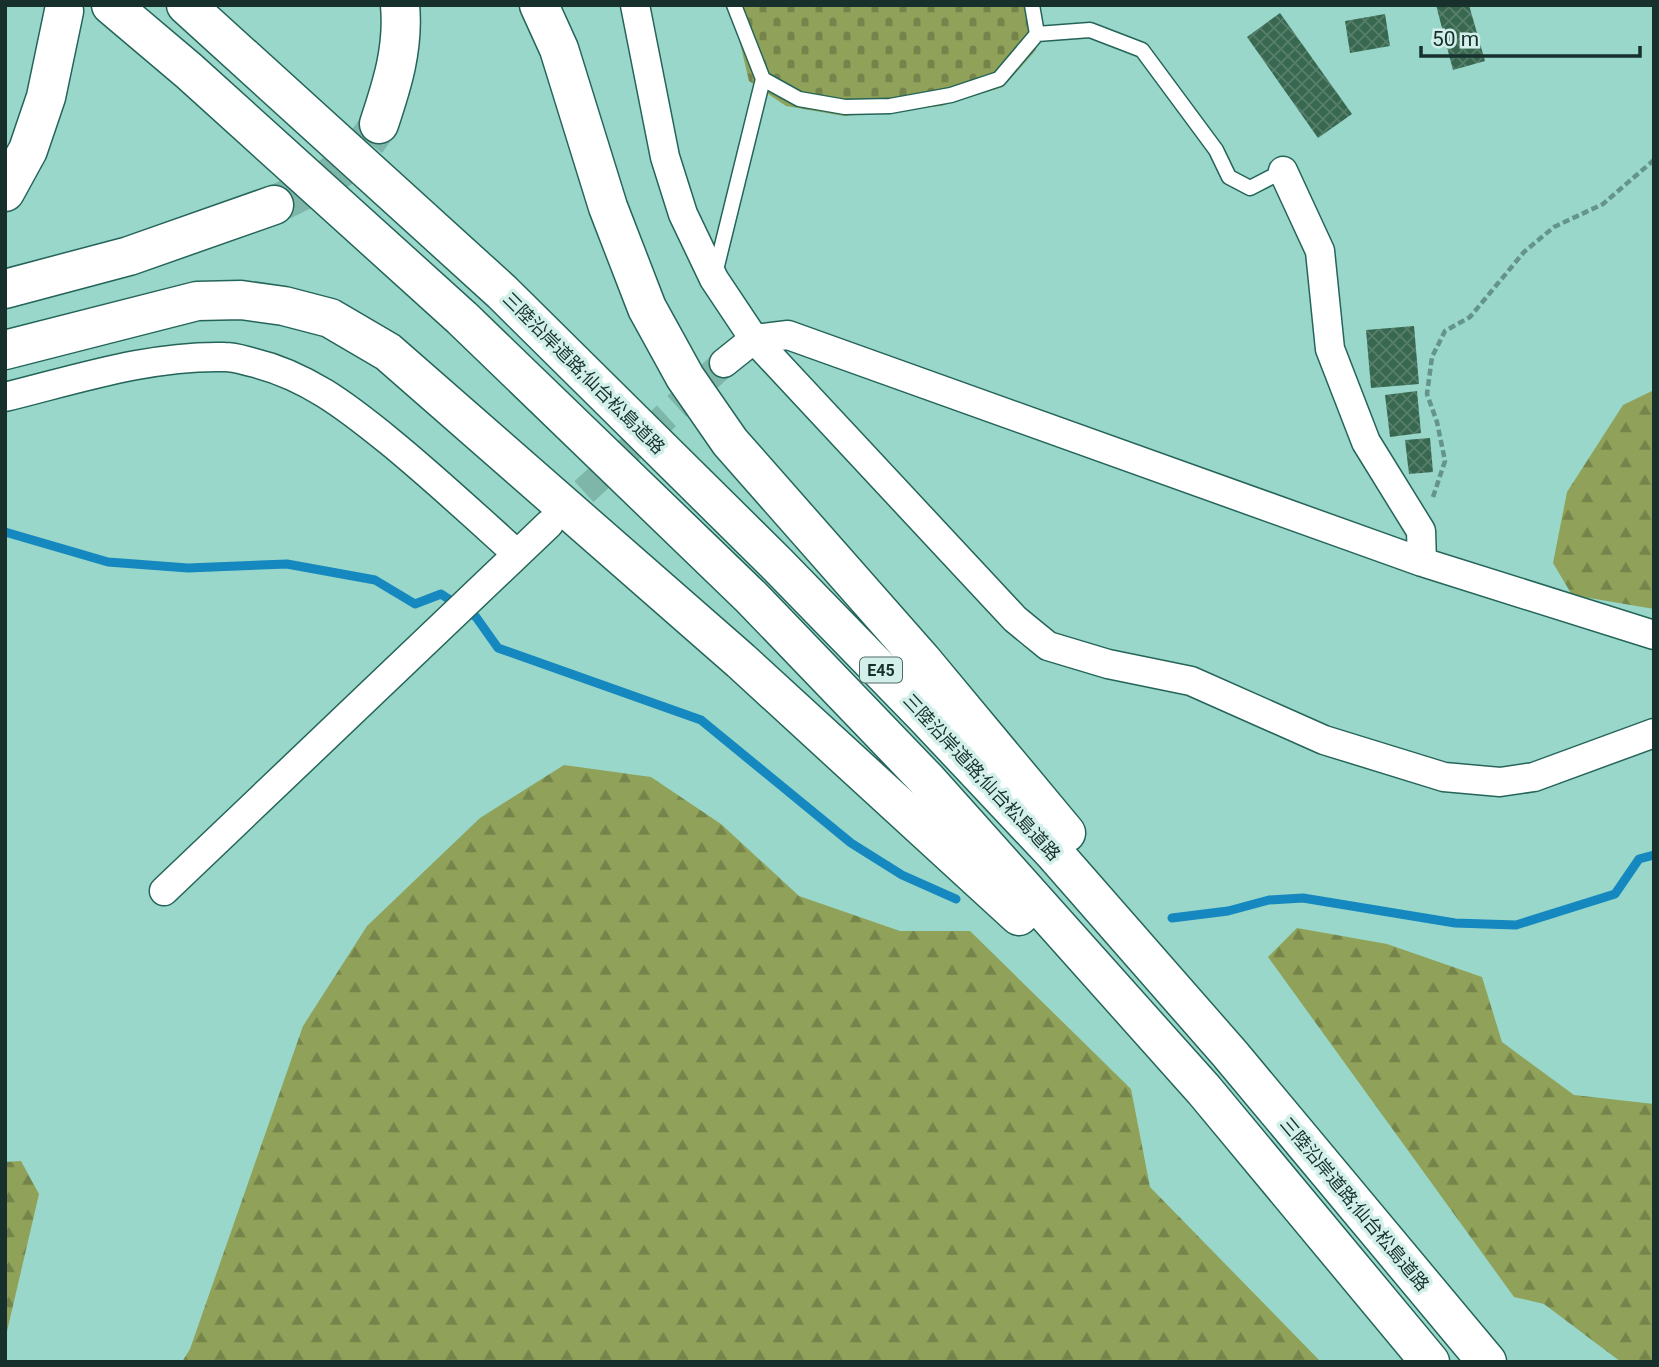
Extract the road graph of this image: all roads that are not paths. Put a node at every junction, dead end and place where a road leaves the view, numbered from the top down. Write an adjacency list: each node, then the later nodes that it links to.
1 (111, 5): 28 (highway, E45)
2 (186, 5): 27 (highway, 三陸沿岸道路;仙台松島道路 / E45)
3 (400, 5): 11 (highway)
4 (539, 5): 27 (highway)
5 (635, 5): 15 (street)
6 (734, 5): 10 (lane)
7 (1032, 5): 9 (lane)
8 (64, 11): 13 (highway)
9 (1037, 34): 10 (lane); 12 (lane)
10 (763, 79): 15 (lane)
11 (379, 124)
12 (1283, 171): 23 (street)
13 (5, 192)
14 (274, 205): 16 (highway)
15 (714, 279): 17 (street)
16 (5, 289)
17 (754, 339): 19 (street); 23 (street); 25 (street)
18 (5, 350): 28 (highway)
19 (724, 363)
20 (5, 397): 22 (street)
21 (549, 524): 22 (street)
22 (517, 554): 26 (street)
23 (1422, 562): 24 (street)
24 (1649, 632)
25 (1654, 733)
26 (164, 891)
27 (1230, 1054): 30 (highway, 三陸沿岸道路;仙台松島道路 / E45)
28 (1204, 1090): 29 (highway, E45)
29 (1430, 1362)
30 (1487, 1362)

